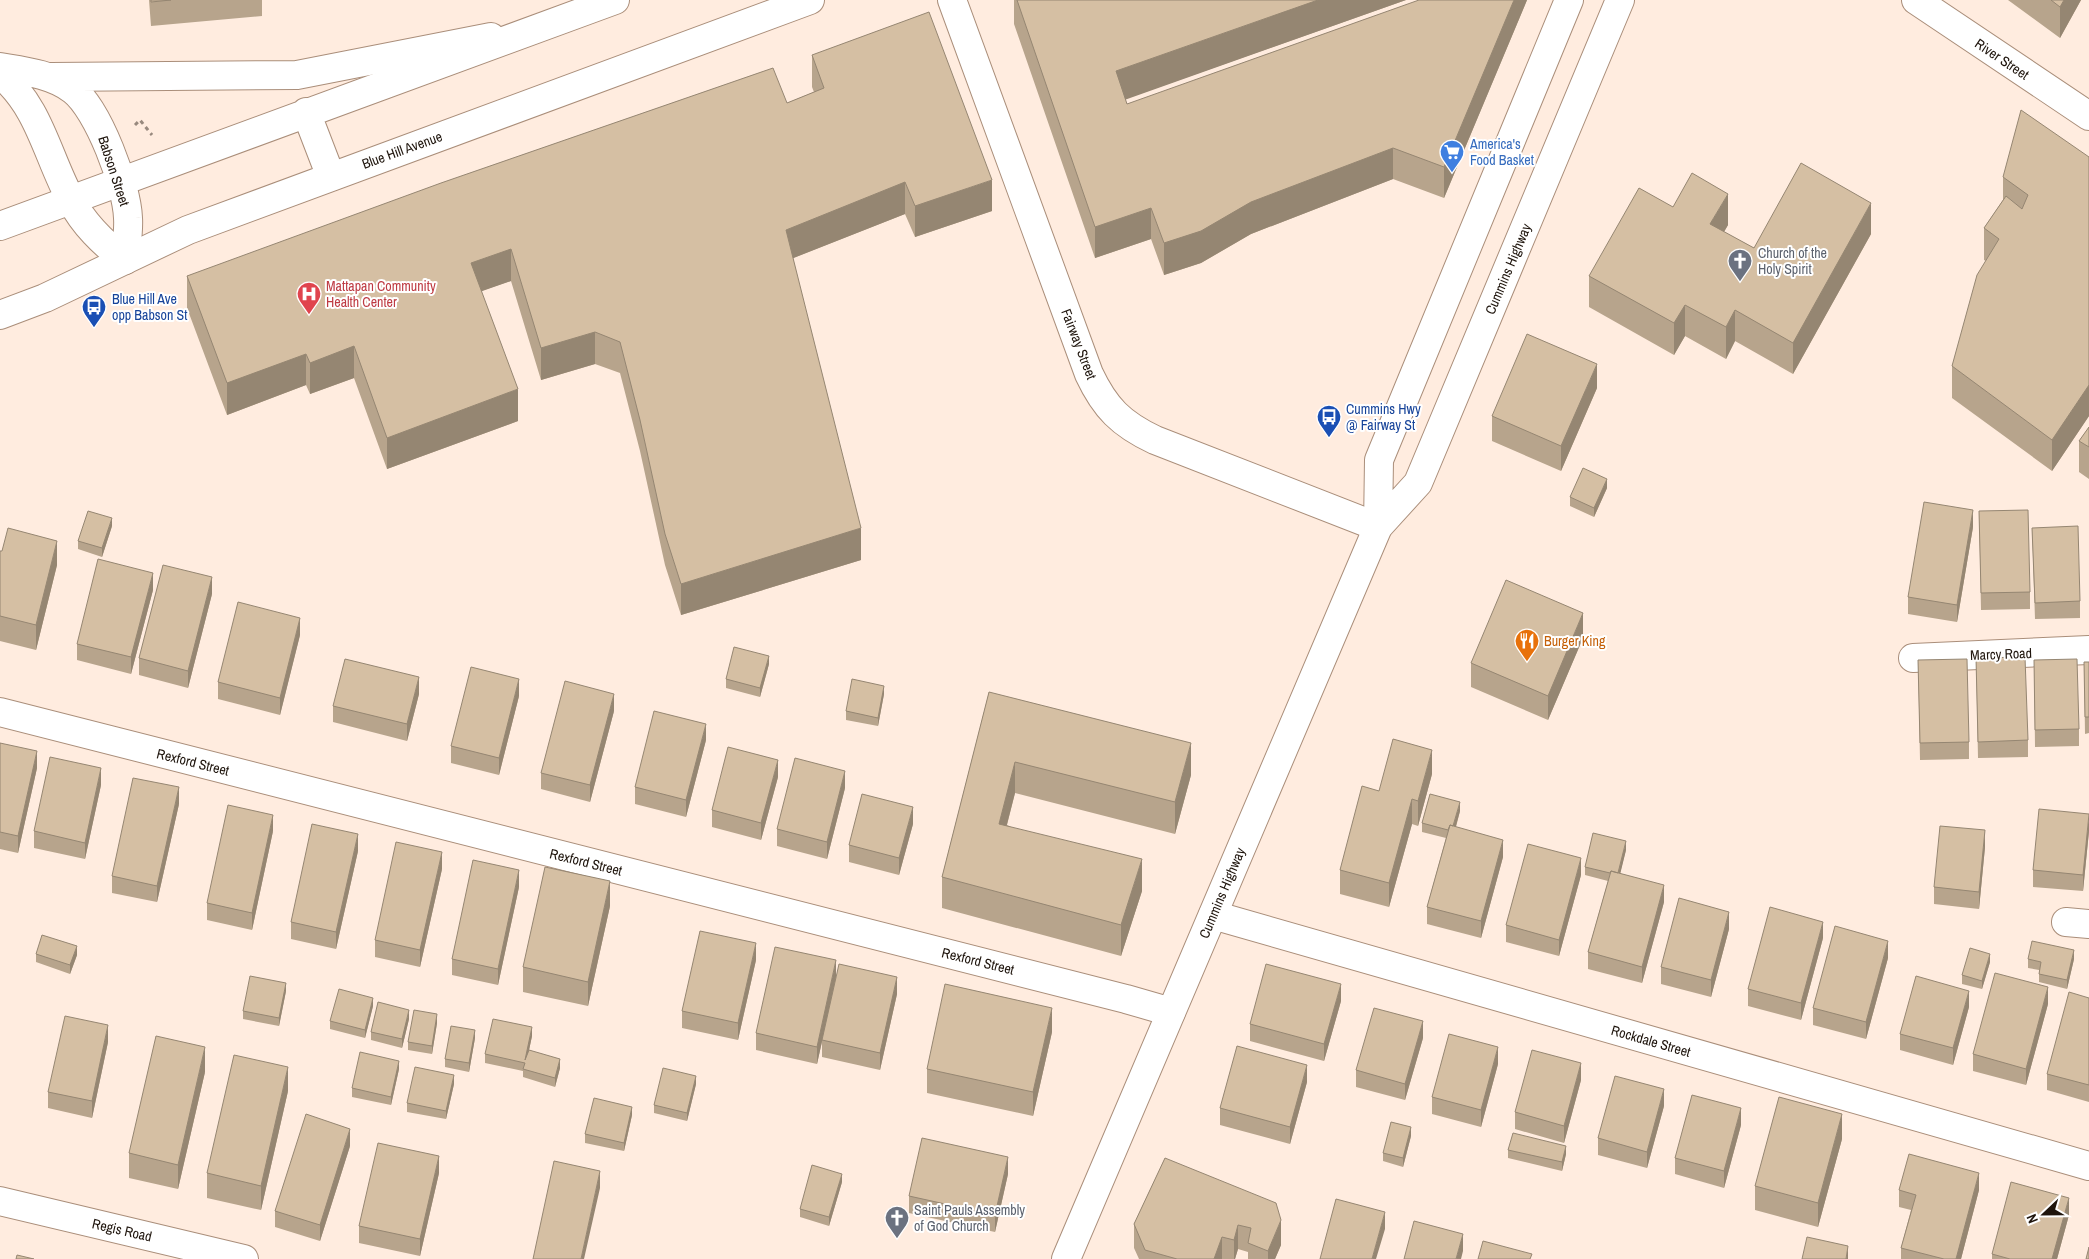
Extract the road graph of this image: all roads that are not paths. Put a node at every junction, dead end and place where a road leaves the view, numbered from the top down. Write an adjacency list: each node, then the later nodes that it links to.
1 (615, 0): 7 (main road)
2 (810, 0): 13 (main road, Blue Hill Avenue)
3 (952, 0): 19 (main road, Fairway Street)
4 (1569, 0): 19 (main road, Cummins Highway)
5 (1620, 0): 19 (main road, Cummins Highway)
6 (1916, 0): 12 (main road, River Street)
7 (539, 27): 10 (main road); 11 (main road)
8 (0, 67): 10 (main road, Babson Street)
9 (0, 74): 15 (main road)
10 (51, 77): 14 (main road, Babson Street)
11 (306, 112): 13 (main road); 14 (main road)
12 (2089, 116)
13 (330, 177): 17 (main road, Blue Hill Avenue)
14 (120, 180): 15 (main road); 17 (main road, Babson Street)
15 (70, 199): 16 (main road); 17 (main road)
16 (0, 226)
17 (124, 260): 18 (main road, Blue Hill Avenue)
18 (0, 315)
19 (1378, 527): 23 (main road, Cummins Highway)
20 (2089, 650): 21 (main road, Marcy Road)
21 (1913, 658)
22 (0, 712): 24 (main road, Rexford Street)
23 (1213, 915): 24 (main road, Cummins Highway); 25 (main road, Rockdale Street)
24 (1171, 1012): 28 (main road, Cummins Highway)
25 (2089, 1166)
26 (0, 1201): 27 (main road, Regis Road)
27 (244, 1259)
28 (1066, 1259)

